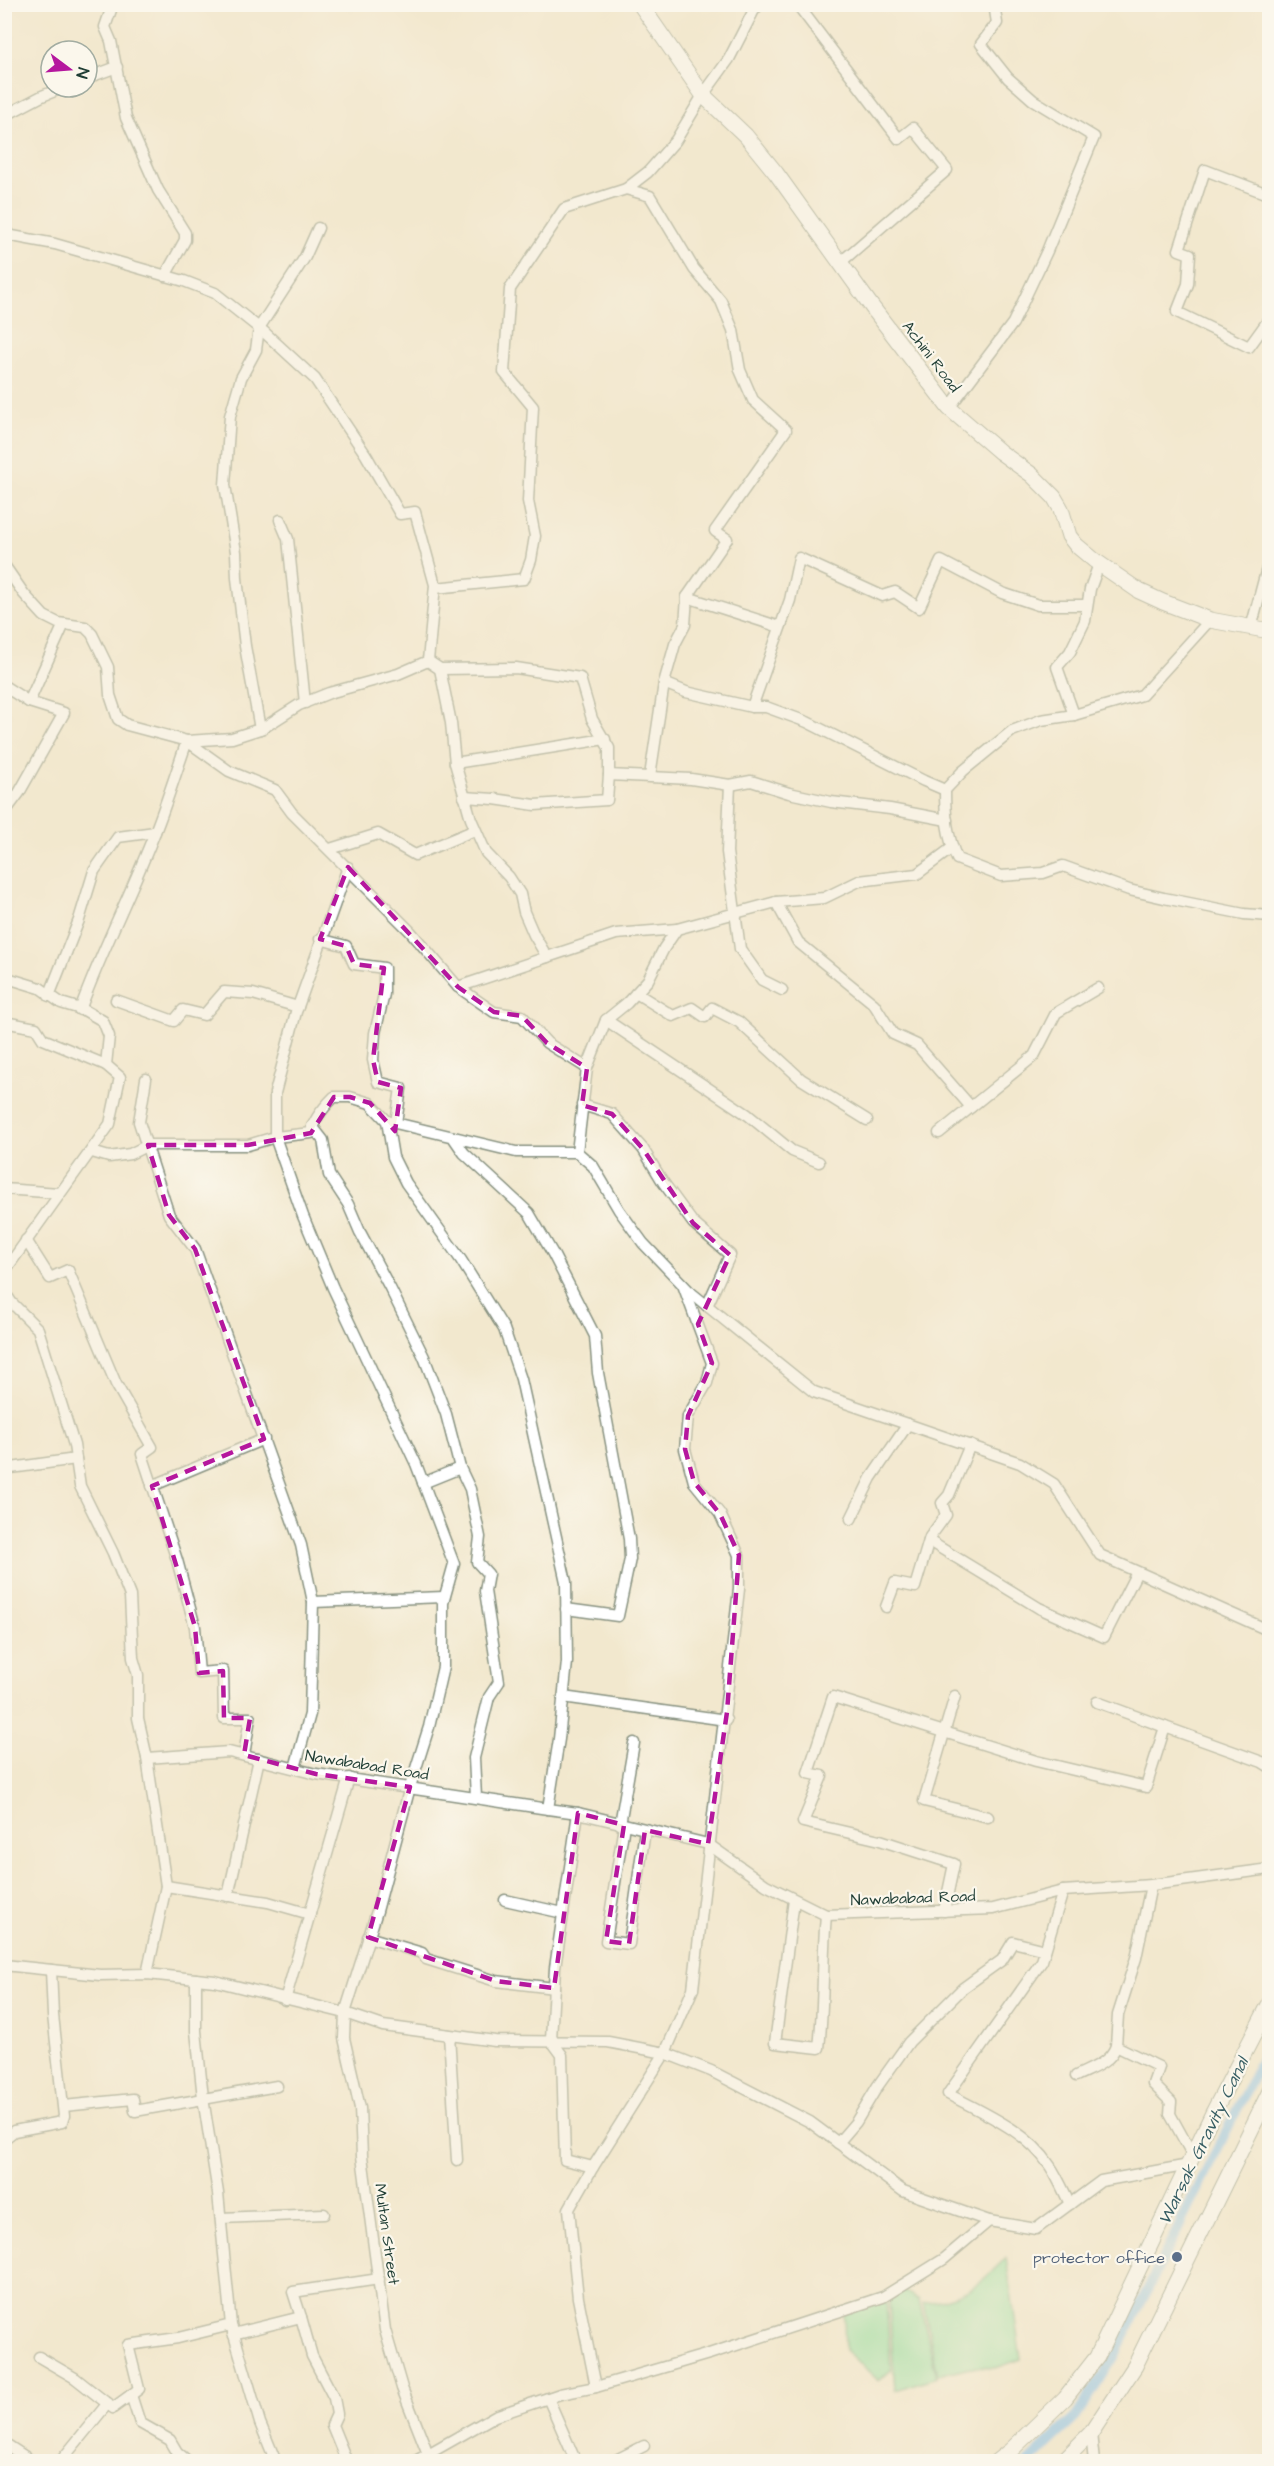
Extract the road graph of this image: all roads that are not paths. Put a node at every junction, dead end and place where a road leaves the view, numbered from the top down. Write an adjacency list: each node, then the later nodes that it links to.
1 (113, 4): 6 (street)
2 (640, 4): 8 (main road, Achini Road)
3 (760, 4): 8 (street)
4 (797, 4): 15 (street)
5 (994, 4): 19 (street)
6 (117, 67): 7 (street); 16 (street)
7 (99, 74)
8 (703, 95): 11 (street); 15 (main road, Achini Road)
9 (39, 98): 10 (street)
10 (4, 116)
11 (626, 189): 24 (street); 25 (street)
12 (1269, 195): 17 (street)
13 (318, 228): 18 (street)
14 (4, 231): 16 (street)
15 (841, 262): 19 (main road, Achini Road)
16 (165, 276): 18 (street)
17 (1269, 318)
18 (259, 328): 24 (street); 40 (street)
19 (949, 408): 22 (main road, Achini Road)
20 (280, 520): 37 (street)
21 (1269, 557): 30 (street)
22 (1099, 564): 26 (street); 27 (main road, Achini Road)
23 (4, 565): 28 (street)
24 (435, 588): 32 (street)
25 (687, 597): 29 (street); 34 (street)
26 (1087, 605): 29 (street); 39 (street)
27 (1210, 620): 30 (main road, Achini Road); 39 (street)
28 (64, 624): 36 (street); 42 (street)
29 (780, 627): 38 (street)
30 (1251, 628): 31 (main road, Achini Road)
31 (1269, 631)
32 (428, 661): 33 (street); 37 (street)
33 (440, 669): 41 (street); 43 (street)
34 (664, 683): 38 (street); 45 (street)
35 (4, 686): 36 (street)
36 (29, 702): 49 (street)
37 (305, 703): 40 (street)
38 (752, 707): 47 (street)
39 (1074, 715): 47 (street)
40 (260, 729): 42 (street)
41 (605, 739): 43 (street); 44 (street)
42 (187, 741): 52 (street); 54 (street)
43 (455, 764): 48 (street)
44 (609, 775): 45 (street); 48 (street)
45 (650, 776): 46 (street)
46 (730, 784): 50 (street); 57 (street)
47 (945, 789): 50 (street)
48 (464, 797): 51 (street)
49 (4, 813)
50 (947, 820): 53 (street)
51 (475, 830): 54 (street); 61 (street)
52 (155, 832): 67 (street); 70 (street)
53 (952, 848): 56 (street); 58 (street)
54 (330, 849): 55 (street)
55 (348, 867): 60 (street, Multan Street); 63 (street)
56 (776, 902): 57 (street); 77 (street)
57 (734, 912): 59 (street); 65 (street)
58 (1269, 916)
59 (677, 929): 61 (street); 66 (street)
60 (320, 939): 69 (street, Multan Street); 79 (street)
61 (548, 957): 63 (street)
62 (4, 977): 67 (street)
63 (458, 987): 74 (street)
64 (1098, 988): 77 (street)
65 (782, 990)
66 (636, 993): 71 (street); 78 (street)
67 (49, 996): 70 (street)
68 (116, 1000): 69 (street)
69 (298, 1007): 82 (street, Multan Street)
70 (80, 1010): 73 (street)
71 (606, 1020): 74 (street); 87 (street)
72 (4, 1022): 73 (street)
73 (106, 1065): 85 (street)
74 (587, 1068): 76 (street)
75 (146, 1079): 84 (street)
76 (582, 1105): 86 (street); 94 (street)
77 (971, 1107): 81 (street)
78 (867, 1120)
79 (391, 1122): 80 (street); 83 (street); 109 (street)
80 (312, 1126): 82 (street); 99 (street)
81 (939, 1133)
82 (275, 1137): 84 (street); 101 (street, Multan Street)
83 (453, 1137): 86 (street); 109 (street)
84 (148, 1145): 85 (street); 96 (street)
85 (92, 1152): 89 (street)
86 (577, 1152): 92 (street)
87 (819, 1162)
88 (4, 1189): 89 (street)
89 (59, 1193): 90 (street)
90 (26, 1240): 91 (street); 102 (street)
91 (4, 1272)
92 (683, 1286): 94 (street); 114 (street)
93 (4, 1291): 98 (street)
94 (706, 1306): 95 (street)
95 (908, 1424): 97 (street); 103 (street)
96 (264, 1439): 102 (street); 107 (street)
97 (970, 1445): 104 (street); 105 (street)
98 (76, 1459): 100 (street); 119 (street)
99 (460, 1468): 101 (street); 125 (street)
100 (4, 1469)
101 (423, 1483): 106 (street, Multan Street)
102 (152, 1486): 118 (street)
103 (851, 1519)
104 (929, 1540): 105 (street); 108 (street)
105 (1137, 1572): 110 (street)
106 (444, 1597): 107 (street); 124 (street, Multan Street)
107 (313, 1602): 122 (street)
108 (886, 1607)
109 (566, 1609): 112 (street)
110 (1269, 1632)
111 (955, 1696): 116 (street)
112 (563, 1697): 114 (street); 126 (street)
113 (1097, 1702): 115 (street)
114 (726, 1720): 131 (street)
115 (1165, 1727): 116 (street); 121 (street)
116 (943, 1732): 128 (street); 139 (street)
117 (634, 1743): 129 (street)
118 (244, 1755): 119 (street, Nawababad Road); 120 (street, Nawababad Road)
119 (147, 1758): 133 (street)
120 (259, 1759): 122 (street, Nawababad Road); 136 (street)
121 (1269, 1767)
122 (295, 1768): 123 (street, Nawababad Road)
123 (349, 1778): 124 (street, Nawababad Road); 141 (street)
124 (410, 1787): 125 (street, Nawababad Road); 143 (street, Multan Street)
125 (476, 1797): 126 (street, Nawababad Road)
126 (548, 1809): 127 (street, Nawababad Road)
127 (578, 1813): 129 (street, Nawababad Road); 140 (street)
128 (988, 1817)
129 (622, 1824): 130 (street, Nawababad Road); 130 (street)
130 (645, 1830): 131 (street, Nawababad Road)
131 (708, 1844): 137 (street, Nawababad Road); 156 (street)
132 (1269, 1869): 134 (street, Nawababad Road)
133 (166, 1886): 136 (street); 147 (street)
134 (1151, 1886): 135 (street, Nawababad Road); 155 (street)
135 (1063, 1891): 139 (street, Nawababad Road); 144 (street)
136 (228, 1896): 141 (street)
137 (794, 1899): 142 (street, Nawababad Road); 142 (street)
138 (505, 1900): 140 (street)
139 (944, 1911): 142 (street, Nawababad Road)
140 (563, 1913): 149 (street)
141 (310, 1914): 150 (street)
142 (825, 1915)
143 (368, 1937): 149 (street); 152 (street, Multan Street)
144 (1045, 1950): 163 (street); 167 (street)
145 (4, 1965): 146 (street)
146 (51, 1970): 147 (street); 161 (street)
147 (147, 1974): 148 (street)
148 (196, 1979): 150 (street); 160 (street)
149 (554, 1988): 154 (street)
150 (285, 2000): 152 (street)
151 (1269, 2003): 165 (main road)
152 (345, 2013): 153 (street); 171 (street, Multan Street)
153 (449, 2035): 154 (street); 164 (street)
154 (551, 2040): 156 (street); 166 (street)
155 (1116, 2046): 157 (street); 165 (street)
156 (665, 2053): 163 (street); 166 (street)
157 (1076, 2076)
158 (277, 2086): 160 (street)
159 (1269, 2091): 179 (main road)
160 (203, 2098): 161 (street); 169 (street)
161 (64, 2106): 162 (street)
162 (4, 2139)
163 (838, 2143): 170 (street)
164 (457, 2160)
165 (1191, 2161): 167 (street); 192 (main road)
166 (593, 2167): 175 (street)
167 (1070, 2204): 170 (street)
168 (324, 2214): 169 (street)
169 (220, 2218): 173 (street)
170 (989, 2221): 175 (street)
171 (379, 2280): 172 (street); 182 (street, Multan Street)
172 (301, 2317): 173 (street); 188 (street)
173 (232, 2329): 176 (street); 187 (street)
174 (39, 2357): 178 (street)
175 (596, 2387): 177 (street)
176 (131, 2395): 178 (street); 186 (street)
177 (548, 2398): 182 (street); 190 (street)
178 (108, 2403): 185 (street)
179 (1091, 2433): 193 (main road); 194 (street)
180 (4, 2443): 184 (street)
181 (644, 2446): 191 (street)
182 (428, 2454): 189 (street)
183 (1269, 2456): 195 (street)
184 (33, 2462)
185 (60, 2462)
186 (189, 2462)
187 (276, 2462)
188 (347, 2462)
189 (414, 2462)
190 (576, 2462)
191 (612, 2462)
192 (996, 2462)
193 (1062, 2462)
194 (1094, 2462)
195 (1268, 2462)

